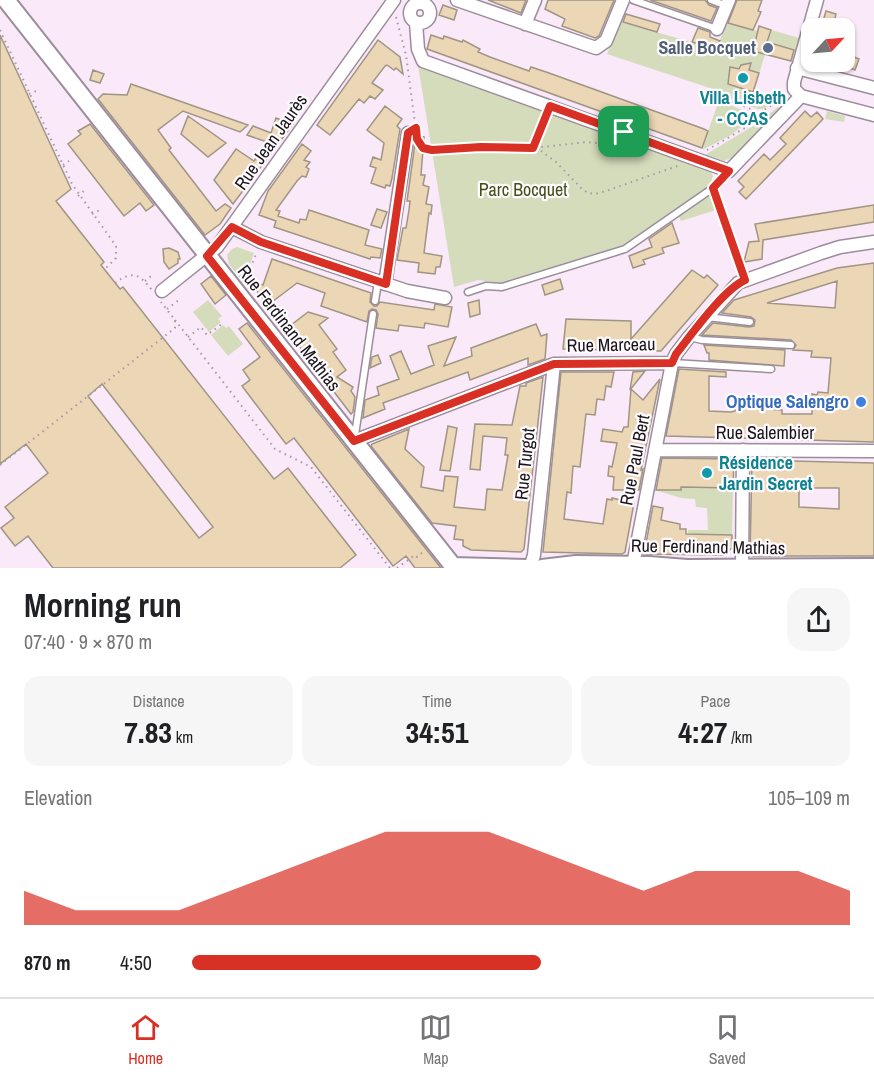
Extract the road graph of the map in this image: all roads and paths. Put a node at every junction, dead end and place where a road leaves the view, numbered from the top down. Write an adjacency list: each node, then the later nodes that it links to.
1 (6, 0): 42 (street, Rue Ferdinand Mathias)
2 (457, 0): 11 (street)
3 (535, 0): 11 (street)
4 (623, 0): 11 (street)
5 (633, 0): 12 (lane)
6 (711, 0): 9 (lane)
7 (817, 0): 14 (street)
8 (418, 2): 21 (street)
9 (728, 3): 12 (street)
10 (391, 5): 24 (path); 39 (street, Rue Jean Jaurès)
11 (525, 24)
12 (717, 29)
13 (0, 30): 18 (path)
14 (797, 68): 15 (street); 19 (street)
15 (874, 88)
16 (36, 91): 18 (path)
17 (726, 93): 22 (path)
18 (29, 94): 26 (path)
19 (801, 96): 23 (street); 33 (street)
20 (772, 105): 22 (path)
21 (550, 106): 28 (path); 29 (street)
22 (756, 115): 29 (path)
23 (874, 115)
24 (412, 130): 28 (path); 47 (street)
25 (56, 134): 26 (path)
26 (50, 138): 32 (path)
27 (629, 147): 28 (path)
28 (533, 148): 31 (path)
29 (698, 159): 33 (street)
30 (69, 161): 32 (path)
31 (671, 161)
32 (63, 165): 36 (path)
33 (729, 171): 34 (lane)
34 (713, 188): 45 (path); 51 (lane)
35 (85, 190): 36 (path)
36 (78, 196): 38 (path)
37 (100, 210): 38 (path)
38 (92, 214): 43 (path)
39 (232, 227): 40 (street); 42 (street, Rue Jean Jaurès)
40 (261, 242): 47 (street); 49 (path)
41 (874, 243): 45 (street, Rue Marceau)
42 (207, 256): 49 (street, Rue Ferdinand Mathias); 50 (street, Rue Jean Jaurès)
43 (105, 270)
44 (151, 276): 46 (path)
45 (745, 280): 57 (street, Rue Marceau)
46 (145, 281): 48 (path); 55 (path)
47 (382, 282): 52 (street); 54 (lane)
48 (115, 283)
49 (232, 286): 67 (street, Rue Ferdinand Mathias)
50 (162, 291)
51 (468, 292)
52 (445, 298)
53 (179, 300): 55 (path)
54 (375, 301)
55 (167, 309): 58 (path)
56 (373, 314): 67 (lane)
57 (706, 317): 59 (lane); 62 (street, Rue Marceau)
58 (175, 321): 61 (path); 71 (path)
59 (750, 322)
60 (222, 324): 61 (path)
61 (188, 337): 77 (path)
62 (689, 337): 63 (lane); 64 (street, Rue Marceau)
63 (791, 345)
64 (672, 363): 65 (street, Rue Marceau); 66 (lane); 68 (street, Rue Paul Bert)
65 (554, 364): 67 (street, Rue Marceau); 79 (street, Rue Turgot)
66 (771, 369)
67 (354, 441): 72 (street, Rue Ferdinand Mathias)
68 (656, 450): 69 (street, Rue Salembier); 73 (street, Rue Paul Bert)
69 (742, 450): 70 (street, Rue Salembier); 75 (street)
70 (874, 451)
71 (0, 465)
72 (435, 544): 74 (street, Rue Ferdinand Mathias); 78 (path)
73 (633, 565): 80 (street, Rue Ferdinand Mathias); 81 (street, Rue Ferdinand Mathias)
74 (454, 567): 79 (street, Rue Ferdinand Mathias)
75 (742, 567): 81 (street, Rue Ferdinand Mathias); 82 (street, Rue Ferdinand Mathias)
76 (874, 567): 82 (street, Rue Ferdinand Mathias)
77 (390, 568)
78 (397, 568)
79 (528, 568)
80 (542, 568)
81 (687, 568)
82 (856, 568)

